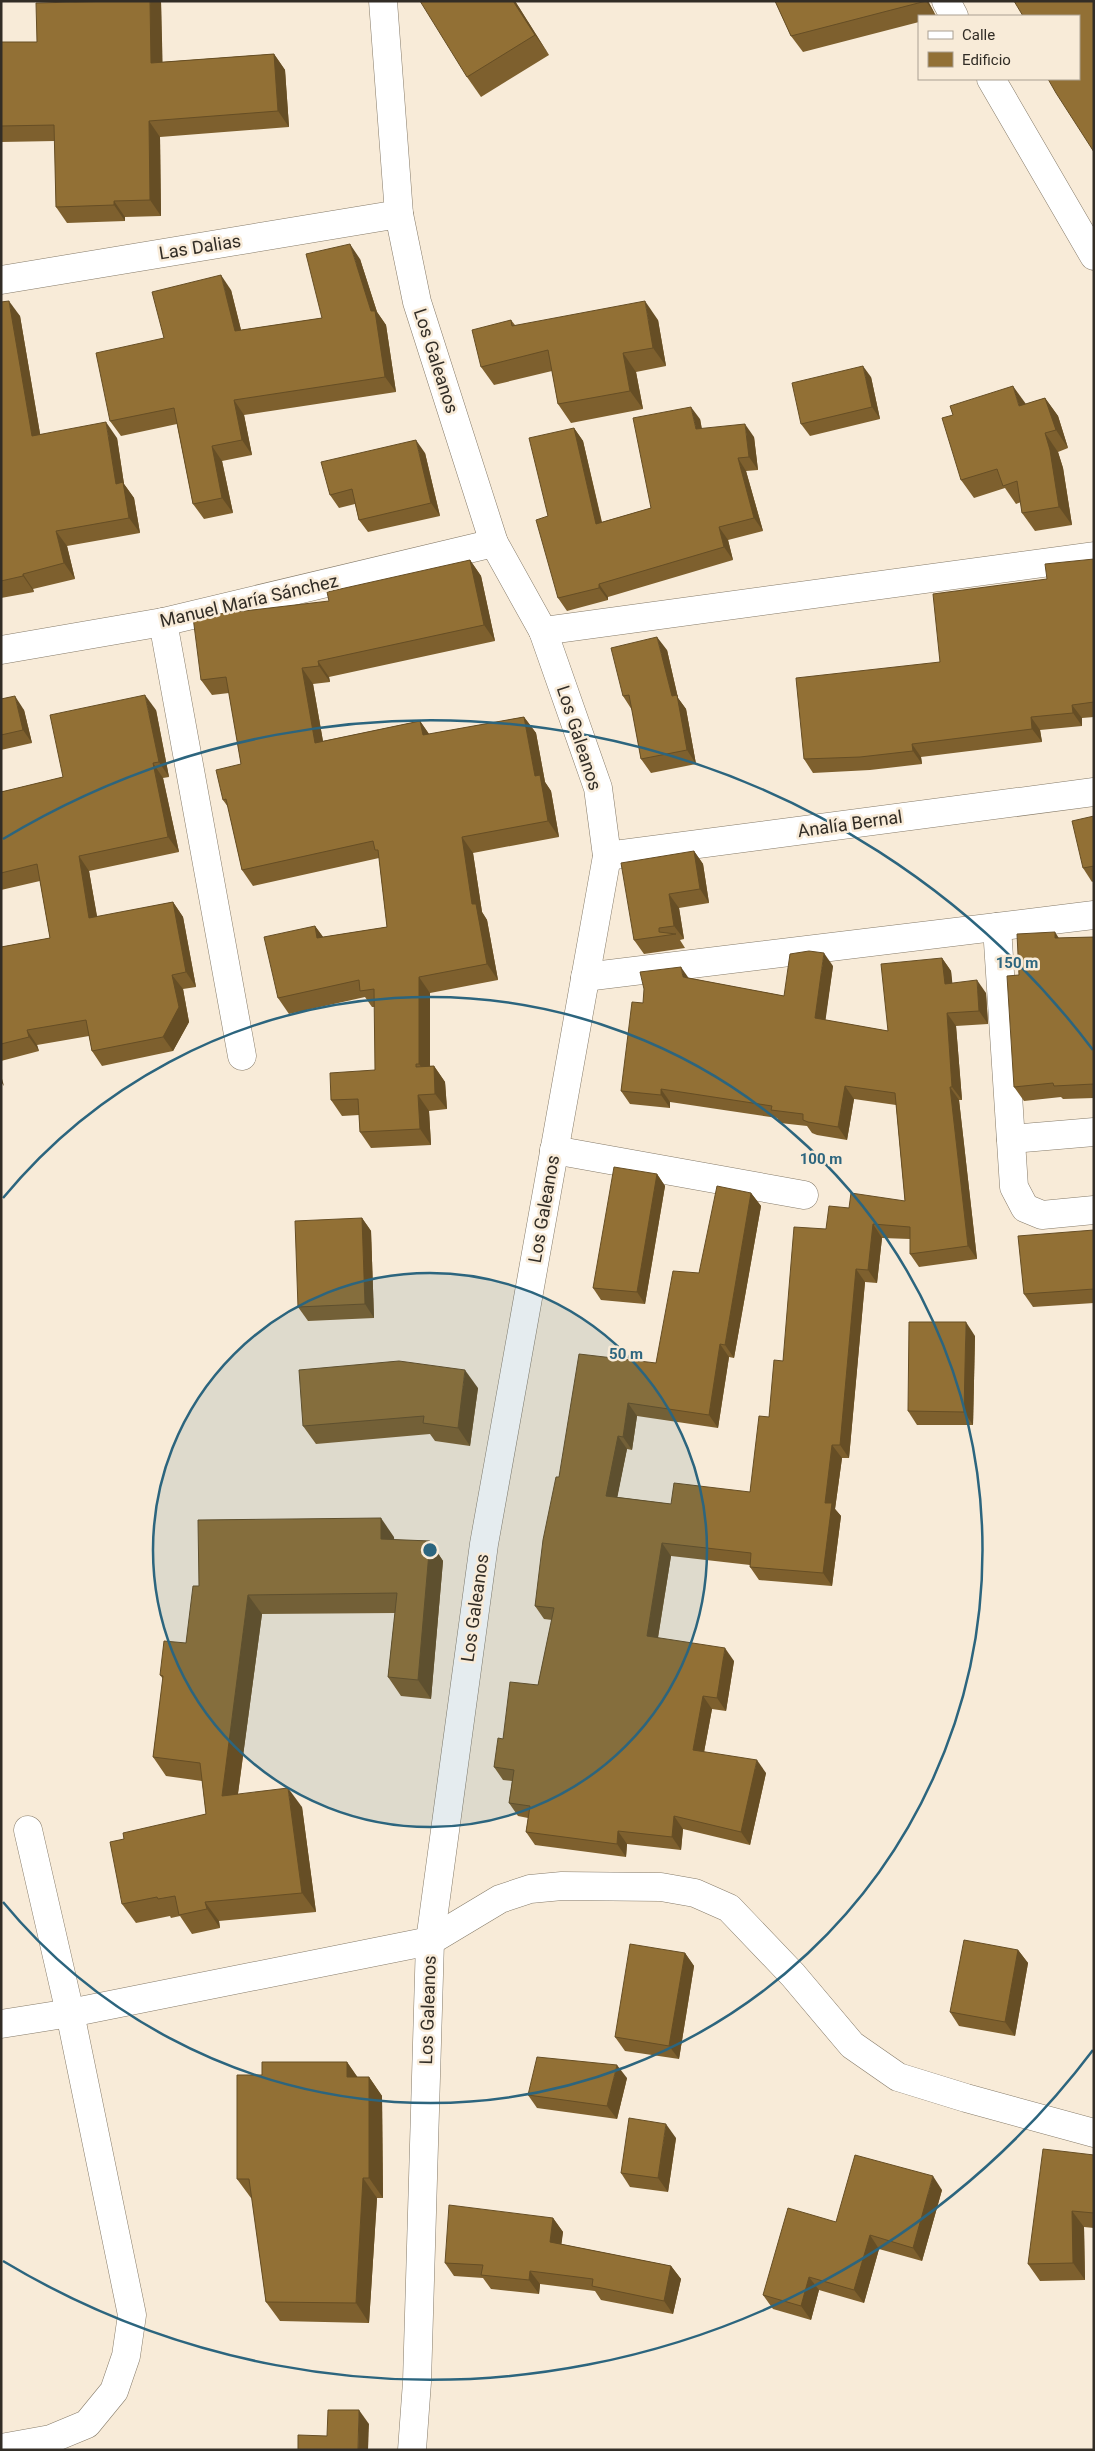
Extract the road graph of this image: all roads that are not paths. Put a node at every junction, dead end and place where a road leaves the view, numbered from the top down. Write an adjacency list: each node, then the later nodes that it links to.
1 (383, 1): 5 (street, Los Galeanos)
2 (946, 1): 3 (street)
3 (953, 15)
4 (992, 80): 6 (street)
5 (400, 214): 7 (street, Las Dalias); 8 (street, Los Galeanos)
6 (1094, 256)
7 (1, 280)
8 (494, 542): 10 (street, Manuel María Sánchez); 11 (street, Los Galeanos)
9 (1094, 556): 11 (street)
10 (163, 622): 12 (street, Manuel María Sánchez); 18 (street)
11 (543, 631): 14 (street, Los Galeanos)
12 (1, 650)
13 (1094, 792): 14 (street, Analía Bernal)
14 (607, 856): 17 (street, Los Galeanos)
15 (1094, 915): 16 (street)
16 (997, 927): 17 (street); 20 (street)
17 (585, 977): 21 (street, Los Galeanos)
18 (242, 1056)
19 (1094, 1132): 20 (street)
20 (1011, 1139): 23 (street)
21 (554, 1150): 22 (street); 25 (street, Los Galeanos)
22 (804, 1194)
23 (1094, 1210)
24 (28, 1830): 26 (street)
25 (430, 1941): 26 (street); 28 (street); 30 (street, Los Galeanos)
26 (70, 2013): 27 (street); 29 (street)
27 (1, 2024)
28 (1094, 2133)
29 (1, 2448)
30 (412, 2450)

